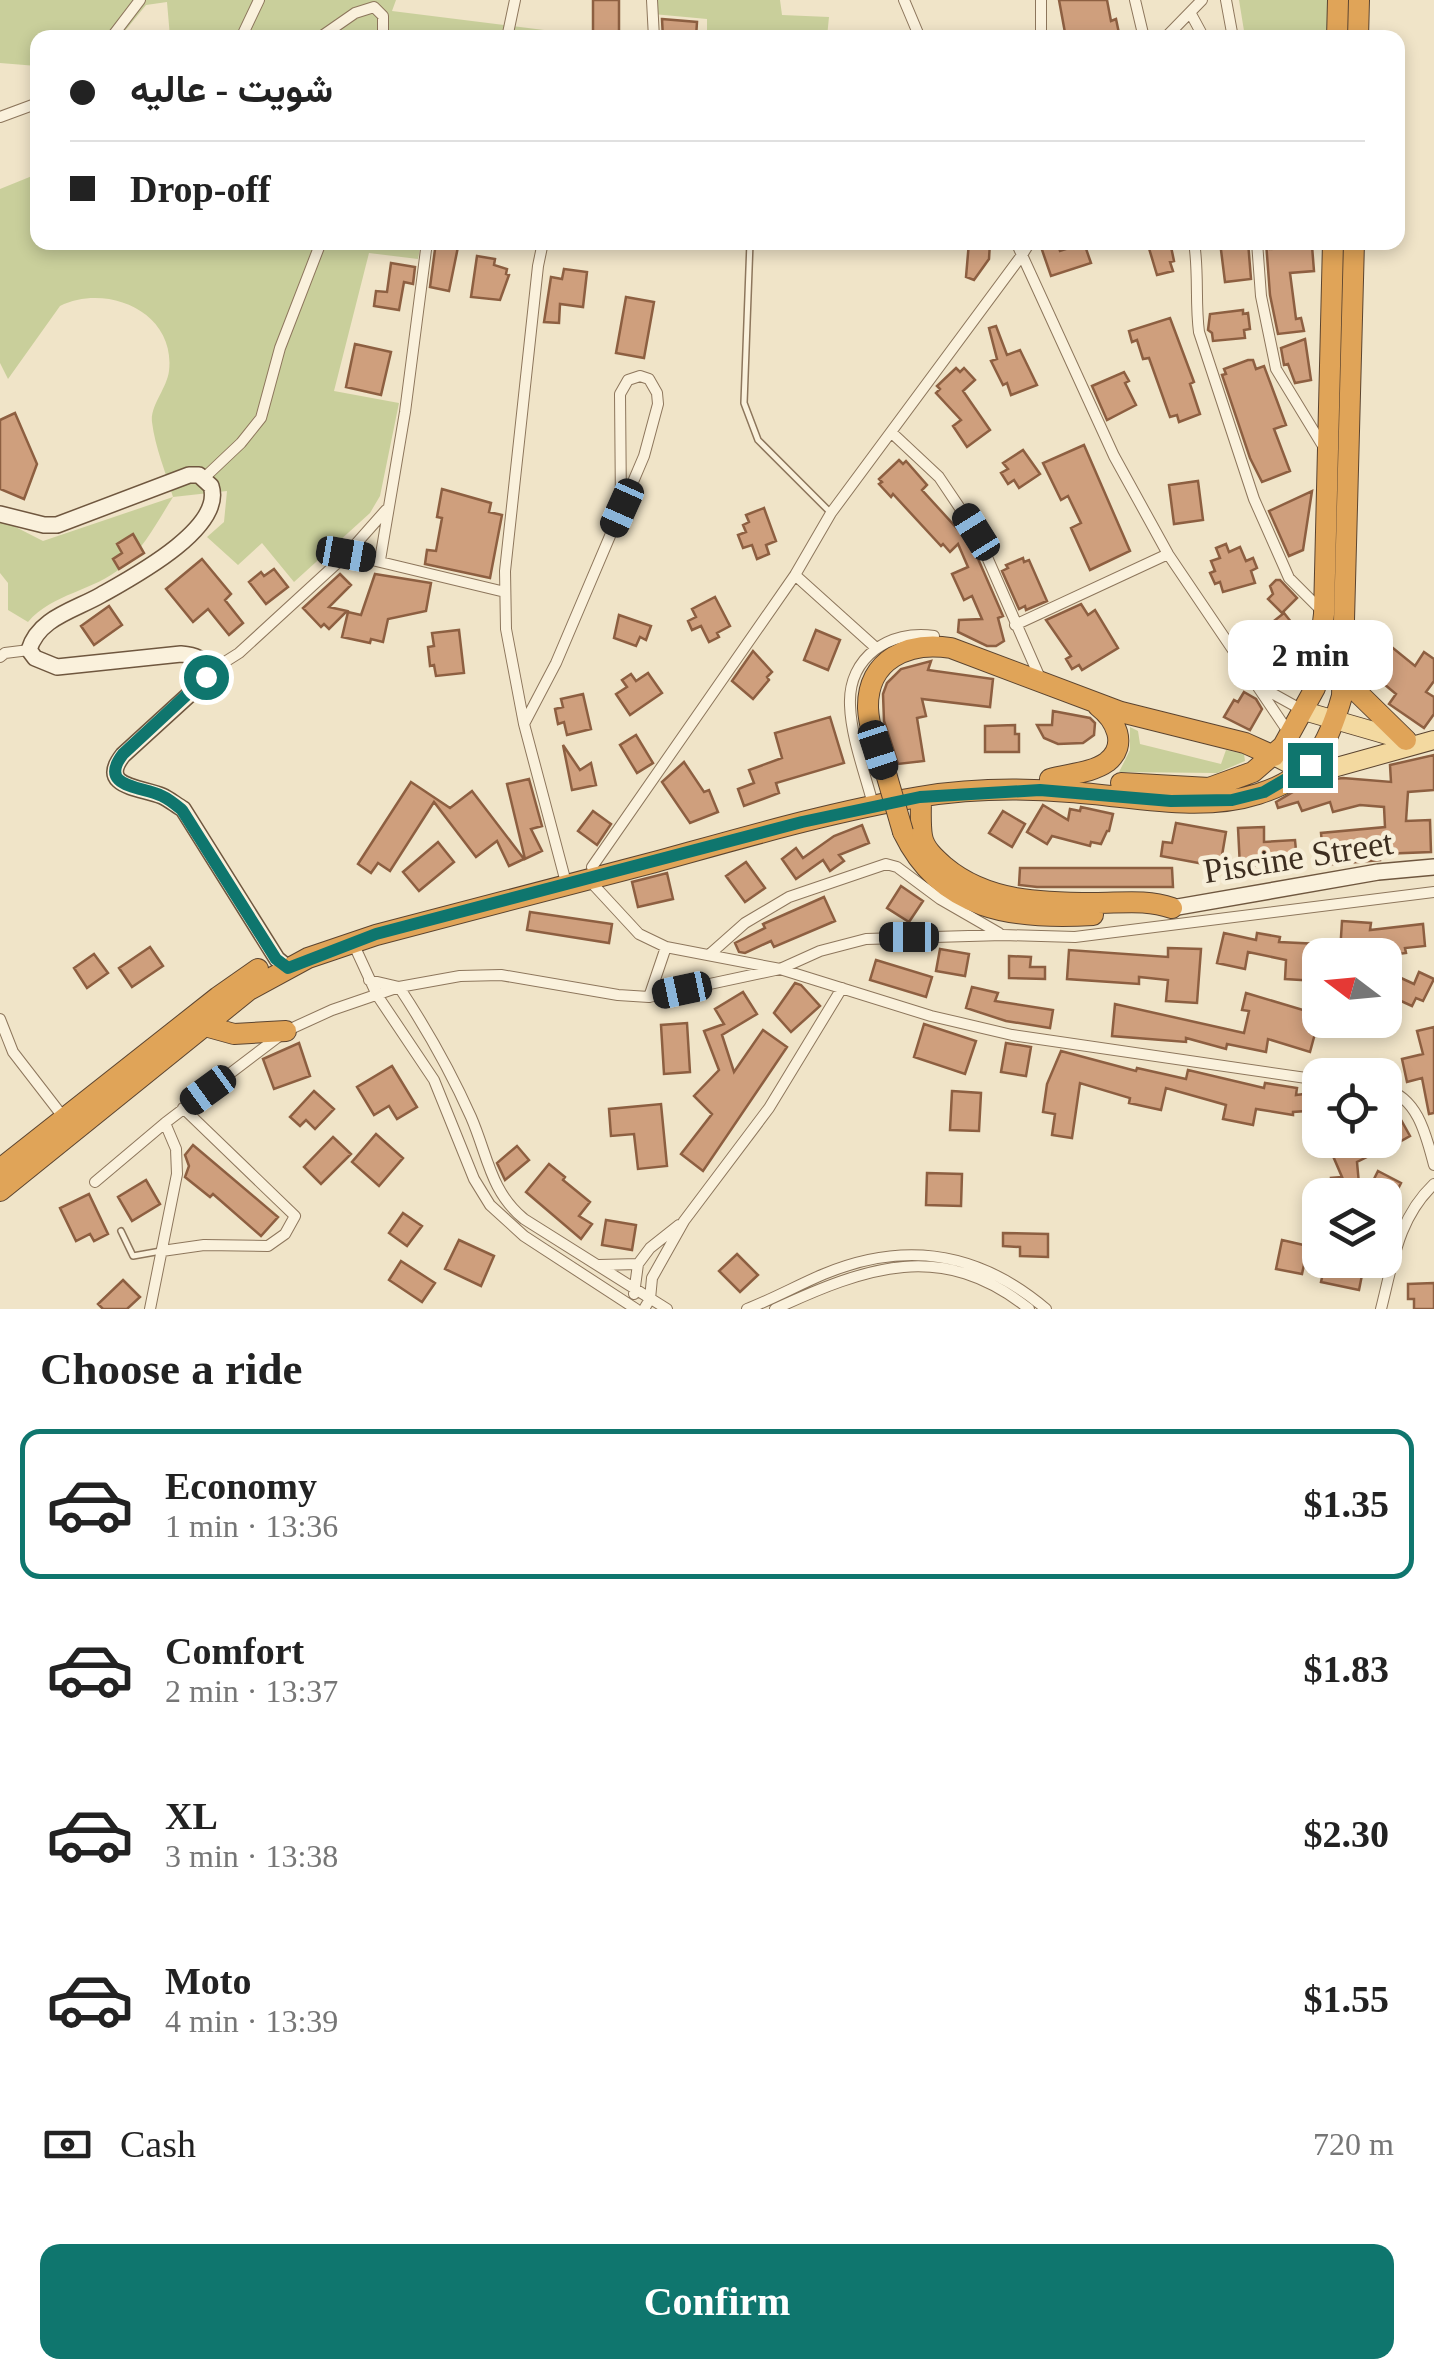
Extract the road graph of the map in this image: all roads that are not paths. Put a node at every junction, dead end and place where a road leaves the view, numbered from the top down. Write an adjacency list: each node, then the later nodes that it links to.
1 (140, 0): 13 (street)
2 (259, 0): 14 (street)
3 (514, 0): 17 (street)
4 (652, 0): 18 (street)
5 (904, 0): 19 (street)
6 (1042, 0): 20 (street)
7 (1135, 0): 21 (street)
8 (1202, 0): 12 (street)
9 (1226, 0): 24 (street)
10 (1338, 0): 25 (highway)
11 (1359, 0): 26 (highway)
12 (1191, 14): 22 (street); 23 (street)
13 (117, 30)
14 (245, 30)
15 (331, 30): 16 (street)
16 (383, 30)
17 (508, 30)
18 (654, 30)
19 (917, 30)
20 (1041, 30)
21 (1142, 30)
22 (1174, 30)
23 (1200, 30)
24 (1231, 30)
25 (1337, 30)
26 (1358, 30)
27 (30, 106): 28 (street)
28 (0, 117)
29 (318, 250): 42 (street)
30 (426, 250): 44 (street)
31 (542, 250): 51 (street)
32 (750, 250): 45 (lane)
33 (1020, 250): 39 (street)
34 (1025, 250): 39 (street)
35 (1195, 250): 52 (street)
36 (1257, 250): 41 (street)
37 (1333, 250): 41 (highway)
38 (1354, 250): 58 (highway)
39 (1022, 255): 40 (street); 48 (street)
40 (892, 433): 45 (street); 53 (street)
41 (1326, 452): 52 (highway)
42 (204, 478): 46 (street); 56 (street)
43 (622, 508): 43 (street); 65 (street)
44 (387, 509): 47 (street); 49 (street)
45 (831, 513): 50 (street)
46 (0, 514)
47 (346, 554): 49 (street); 59 (street)
48 (1168, 554): 53 (street); 60 (street)
49 (380, 560): 51 (street)
50 (795, 574): 55 (street); 74 (street)
51 (505, 592): 65 (street)
52 (1324, 614): 63 (highway)
53 (1015, 625): 61 (street)
54 (934, 636): 55 (street)
55 (875, 647): 71 (street)
56 (29, 650): 57 (street); 59 (street)
57 (0, 658)
58 (1345, 664): 64 (highway); 67 (highway)
59 (208, 672): 82 (street)
60 (1254, 683): 63 (street); 66 (street)
61 (1043, 684): 62 (highway); 77 (highway, bridge)
62 (1087, 700): 68 (highway); 70 (highway)
63 (1304, 711): 64 (main road); 66 (highway)
64 (1335, 722): 67 (main road); 69 (highway)
65 (524, 724): 75 (street)
66 (1290, 734): 68 (highway)
67 (1419, 741): 69 (main road)
68 (1274, 756): 69 (main road); 70 (highway)
69 (1303, 770): 72 (highway)
70 (1050, 779): 71 (highway)
71 (870, 797): 74 (highway)
72 (920, 797): 74 (highway); 77 (highway)
73 (1434, 867): 77 (street, Piscine Street)
74 (590, 874): 75 (highway); 79 (highway); 80 (street)
75 (564, 875): 82 (highway)
76 (1434, 892): 78 (street)
77 (1162, 909)
78 (1004, 935): 81 (street); 83 (street)
79 (353, 942): 82 (highway); 84 (street)
80 (666, 947): 81 (street); 88 (street)
81 (710, 954): 83 (street)
82 (282, 964): 90 (highway); 95 (highway)
83 (780, 969): 86 (street); 88 (street)
84 (369, 980): 85 (street); 87 (street)
85 (400, 987): 87 (street); 88 (street); 106 (street)
86 (842, 988): 92 (street); 103 (street)
87 (377, 995): 91 (street); 110 (street)
88 (649, 997)
89 (0, 1019): 95 (street)
90 (205, 1026): 91 (highway); 97 (highway)
91 (286, 1031): 94 (street)
92 (1302, 1077)
93 (1402, 1098): 98 (street)
94 (184, 1108): 96 (street); 105 (street)
95 (64, 1118): 97 (highway)
96 (165, 1122): 100 (street); 105 (street)
97 (38, 1149): 99 (highway); 102 (highway)
98 (1434, 1165)
99 (0, 1169)
100 (95, 1182)
101 (1434, 1184): 117 (street)
102 (0, 1191)
103 (684, 1221): 107 (street); 109 (street)
104 (121, 1231): 105 (lane)
105 (162, 1251): 111 (street)
106 (597, 1264): 107 (street); 108 (street)
107 (638, 1264): 108 (street)
108 (636, 1290): 109 (street); 110 (street)
109 (647, 1304): 112 (street)
110 (632, 1307)
111 (150, 1309)
112 (667, 1309)
113 (747, 1309): 116 (street)
114 (775, 1309): 115 (street)
115 (1029, 1309)
116 (1046, 1309)
117 (1381, 1309)

